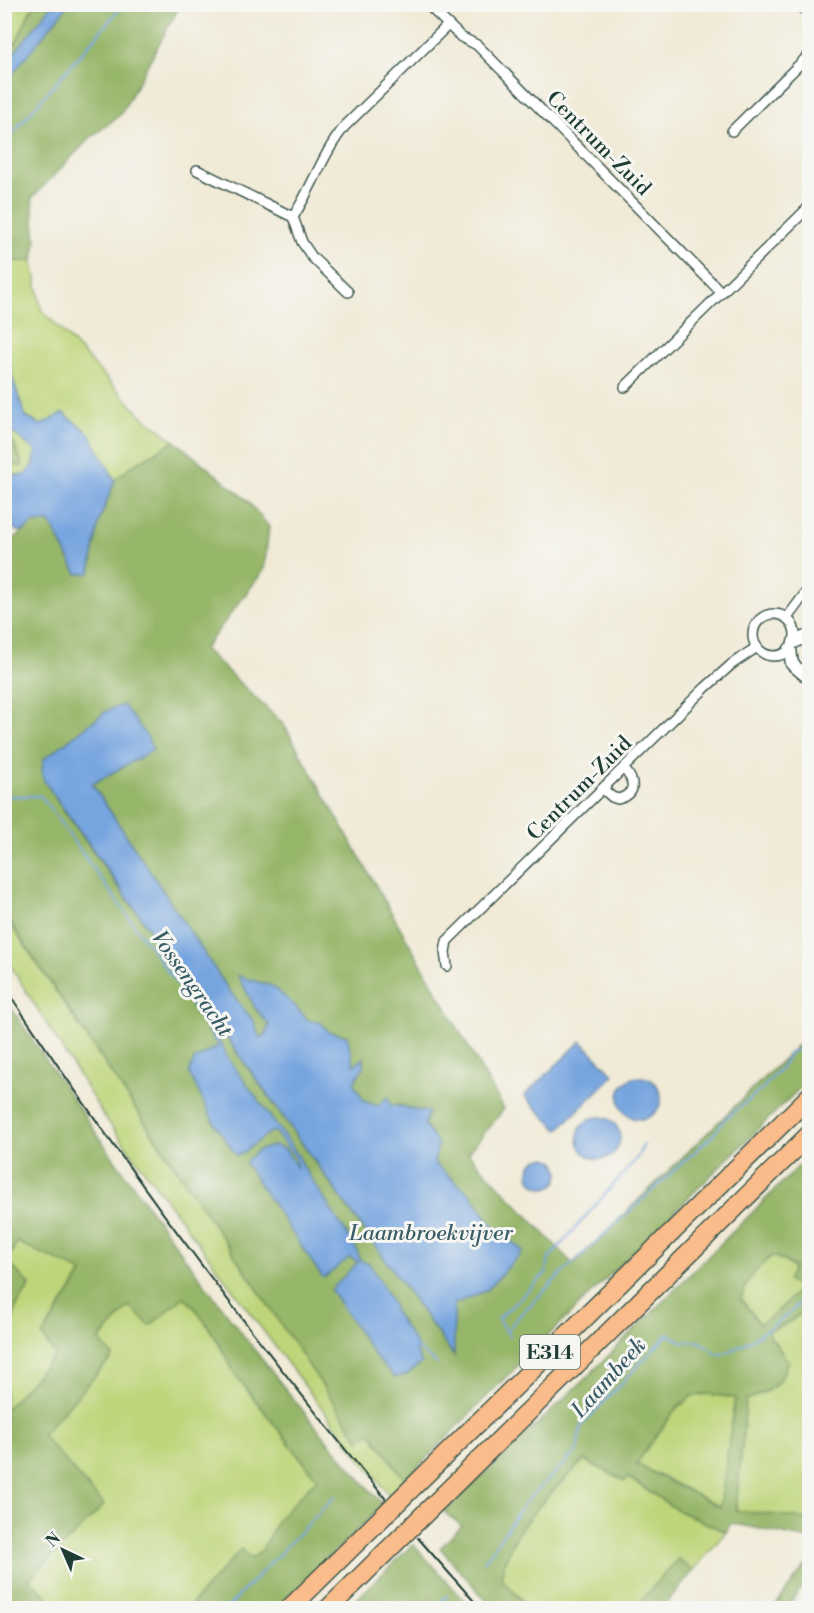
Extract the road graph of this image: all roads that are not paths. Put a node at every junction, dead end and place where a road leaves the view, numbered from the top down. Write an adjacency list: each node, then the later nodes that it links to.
1 (427, 4): 4 (street, Centrum-Zuid)
2 (799, 4): 3 (street)
3 (810, 15)
4 (447, 26): 9 (street); 11 (street, Centrum-Zuid)
5 (810, 54): 6 (street)
6 (732, 131)
7 (196, 171): 9 (street)
8 (810, 206): 11 (street)
9 (293, 217): 10 (street)
10 (348, 292)
11 (721, 292): 12 (street)
12 (625, 387)
13 (810, 587): 14 (street)
14 (787, 618): 16 (street); 17 (street)
15 (810, 635): 16 (street)
16 (792, 646): 17 (street); 18 (street)
17 (757, 647): 19 (street, Centrum-Zuid)
18 (810, 679)
19 (624, 769): 20 (street, Centrum-Zuid); 20 (street)
20 (603, 789): 21 (street, Centrum-Zuid)
21 (447, 966)
22 (810, 1096): 24 (highway, E314)
23 (810, 1134): 25 (highway, E314)
24 (290, 1608)
25 (329, 1608)

